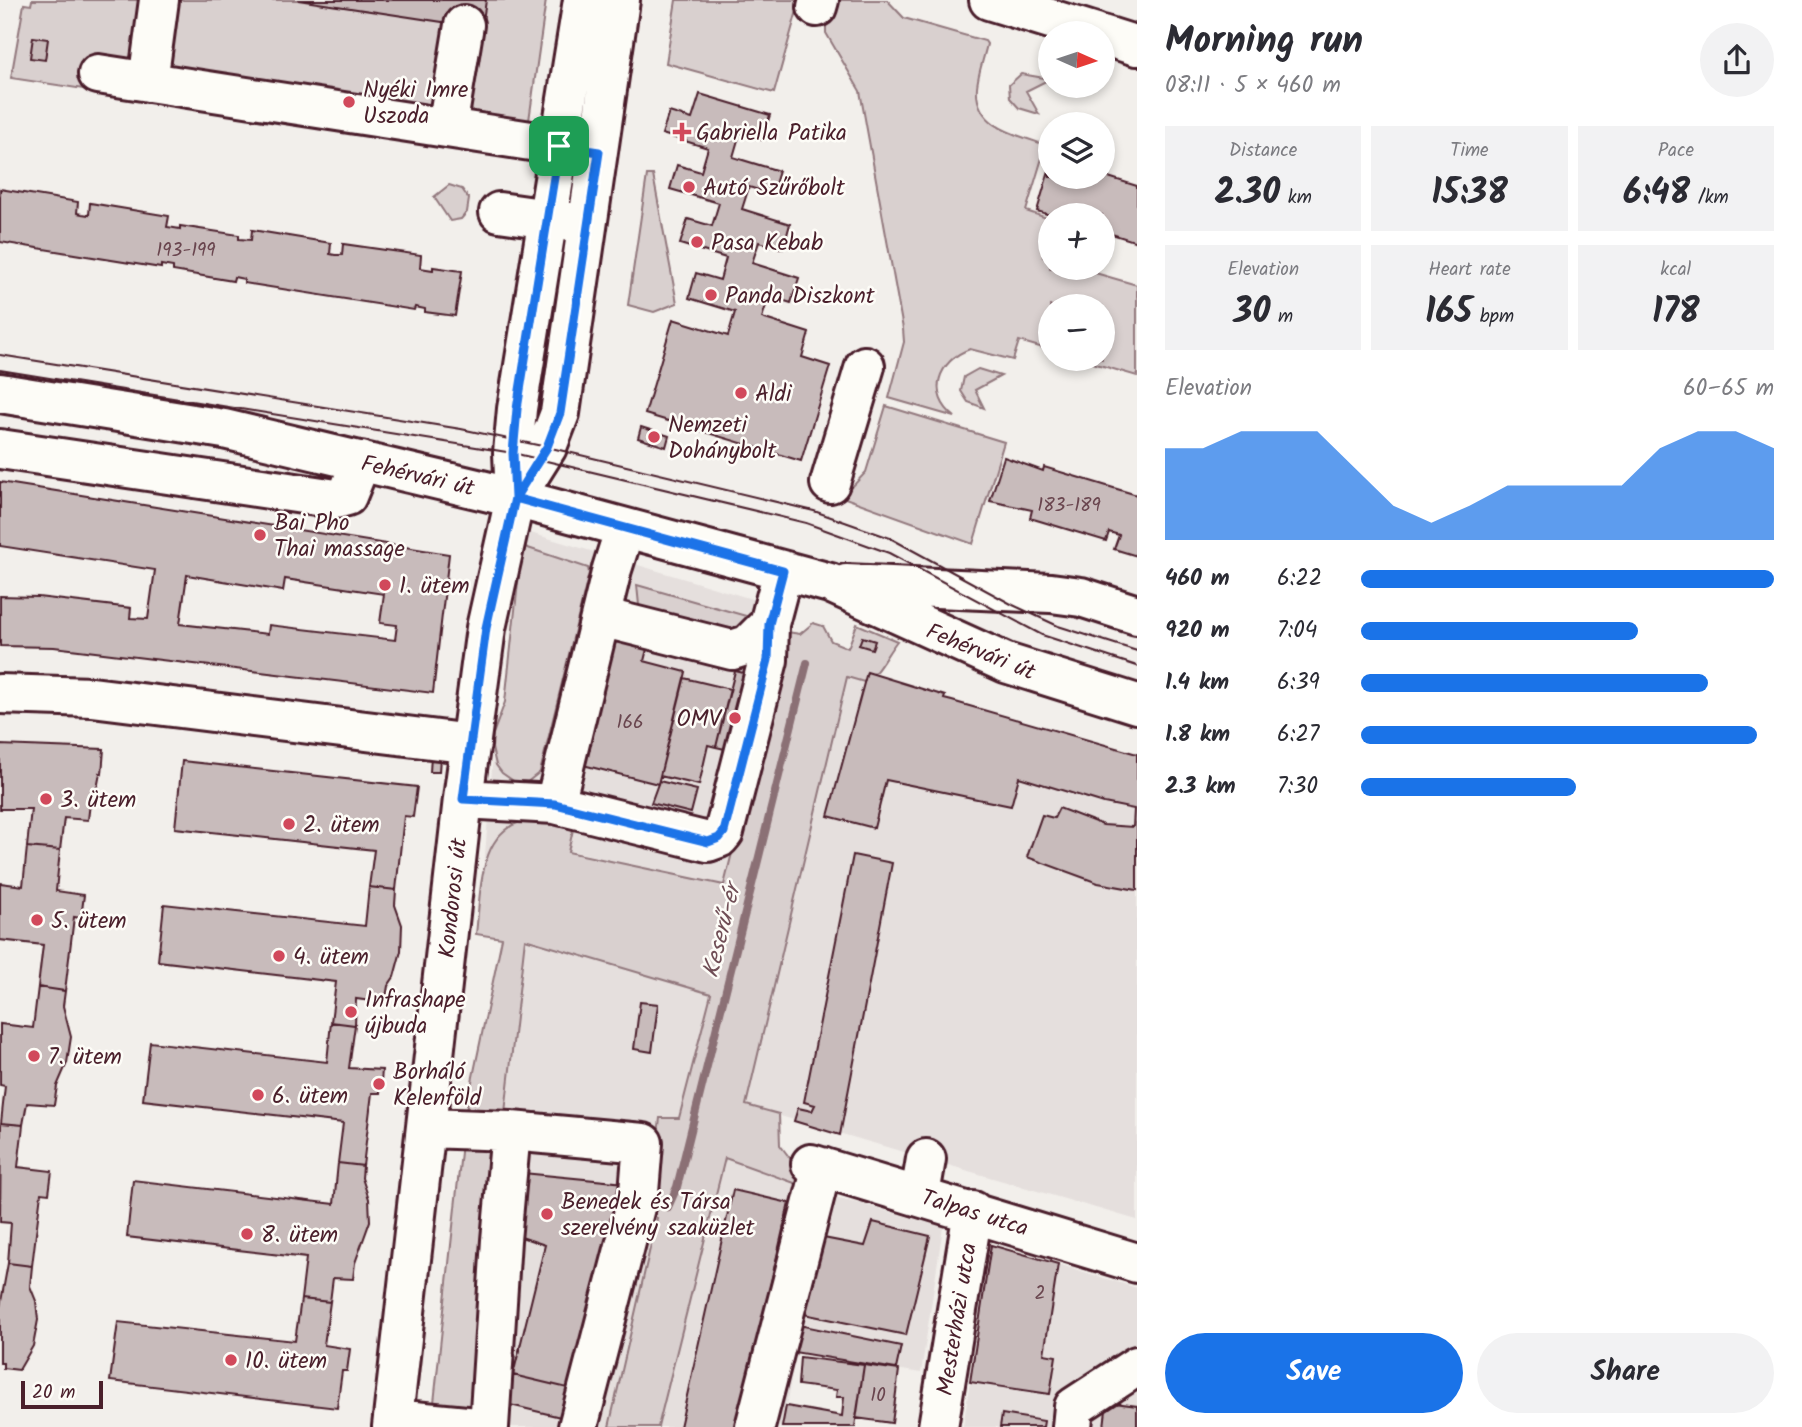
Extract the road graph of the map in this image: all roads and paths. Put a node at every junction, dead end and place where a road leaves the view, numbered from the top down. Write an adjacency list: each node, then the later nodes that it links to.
1 (159, 0): 10 (street)
2 (583, 0): 12 (street, Kondorosi út)
3 (620, 0): 13 (street, Kondorosi út)
4 (989, 0): 5 (street)
5 (1057, 21)
6 (464, 25): 11 (street)
7 (1115, 39): 8 (street)
8 (1137, 46)
9 (98, 74): 10 (street)
10 (148, 82): 11 (street)
11 (447, 128): 12 (street)
12 (559, 146): 13 (street); 15 (street, Kondorosi út)
13 (599, 152): 16 (street, Kondorosi út)
14 (499, 212): 15 (street)
15 (546, 218): 16 (street); 22 (street, Kondorosi út)
16 (588, 225): 22 (street, Kondorosi út)
17 (865, 366): 21 (street)
18 (0, 393): 20 (street, Fehérvári út)
19 (0, 449): 20 (street)
20 (361, 461): 22 (street, Fehérvári út)
21 (830, 483)
22 (515, 498): 23 (street, Fehérvári út); 31 (street, Kondorosi út)
23 (625, 528): 24 (street, Fehérvári út); 27 (street)
24 (783, 571): 25 (street, Fehérvári út); 28 (street)
25 (830, 583): 26 (street, Fehérvári út); 30 (street, Fehérvári út)
26 (1137, 615)
27 (601, 617): 28 (street); 33 (street)
28 (769, 624): 33 (street)
29 (0, 694): 31 (street)
30 (1137, 704)
31 (471, 744): 32 (street, Kondorosi út)
32 (463, 799): 33 (street); 34 (street, Kondorosi út)
33 (555, 804)
34 (426, 1128): 35 (street); 39 (street, Kondorosi út)
35 (511, 1130): 42 (street); 43 (street)
36 (973, 1211): 37 (street, Talpas utca); 44 (street, Talpas utca); 45 (street, Mesterházi utca)
37 (1135, 1252)
38 (1137, 1366): 46 (street)
39 (393, 1423): 40 (street)
40 (437, 1425): 41 (street)
41 (477, 1427)
42 (489, 1427)
43 (578, 1427)
44 (755, 1427)
45 (938, 1427)
46 (1072, 1427)

